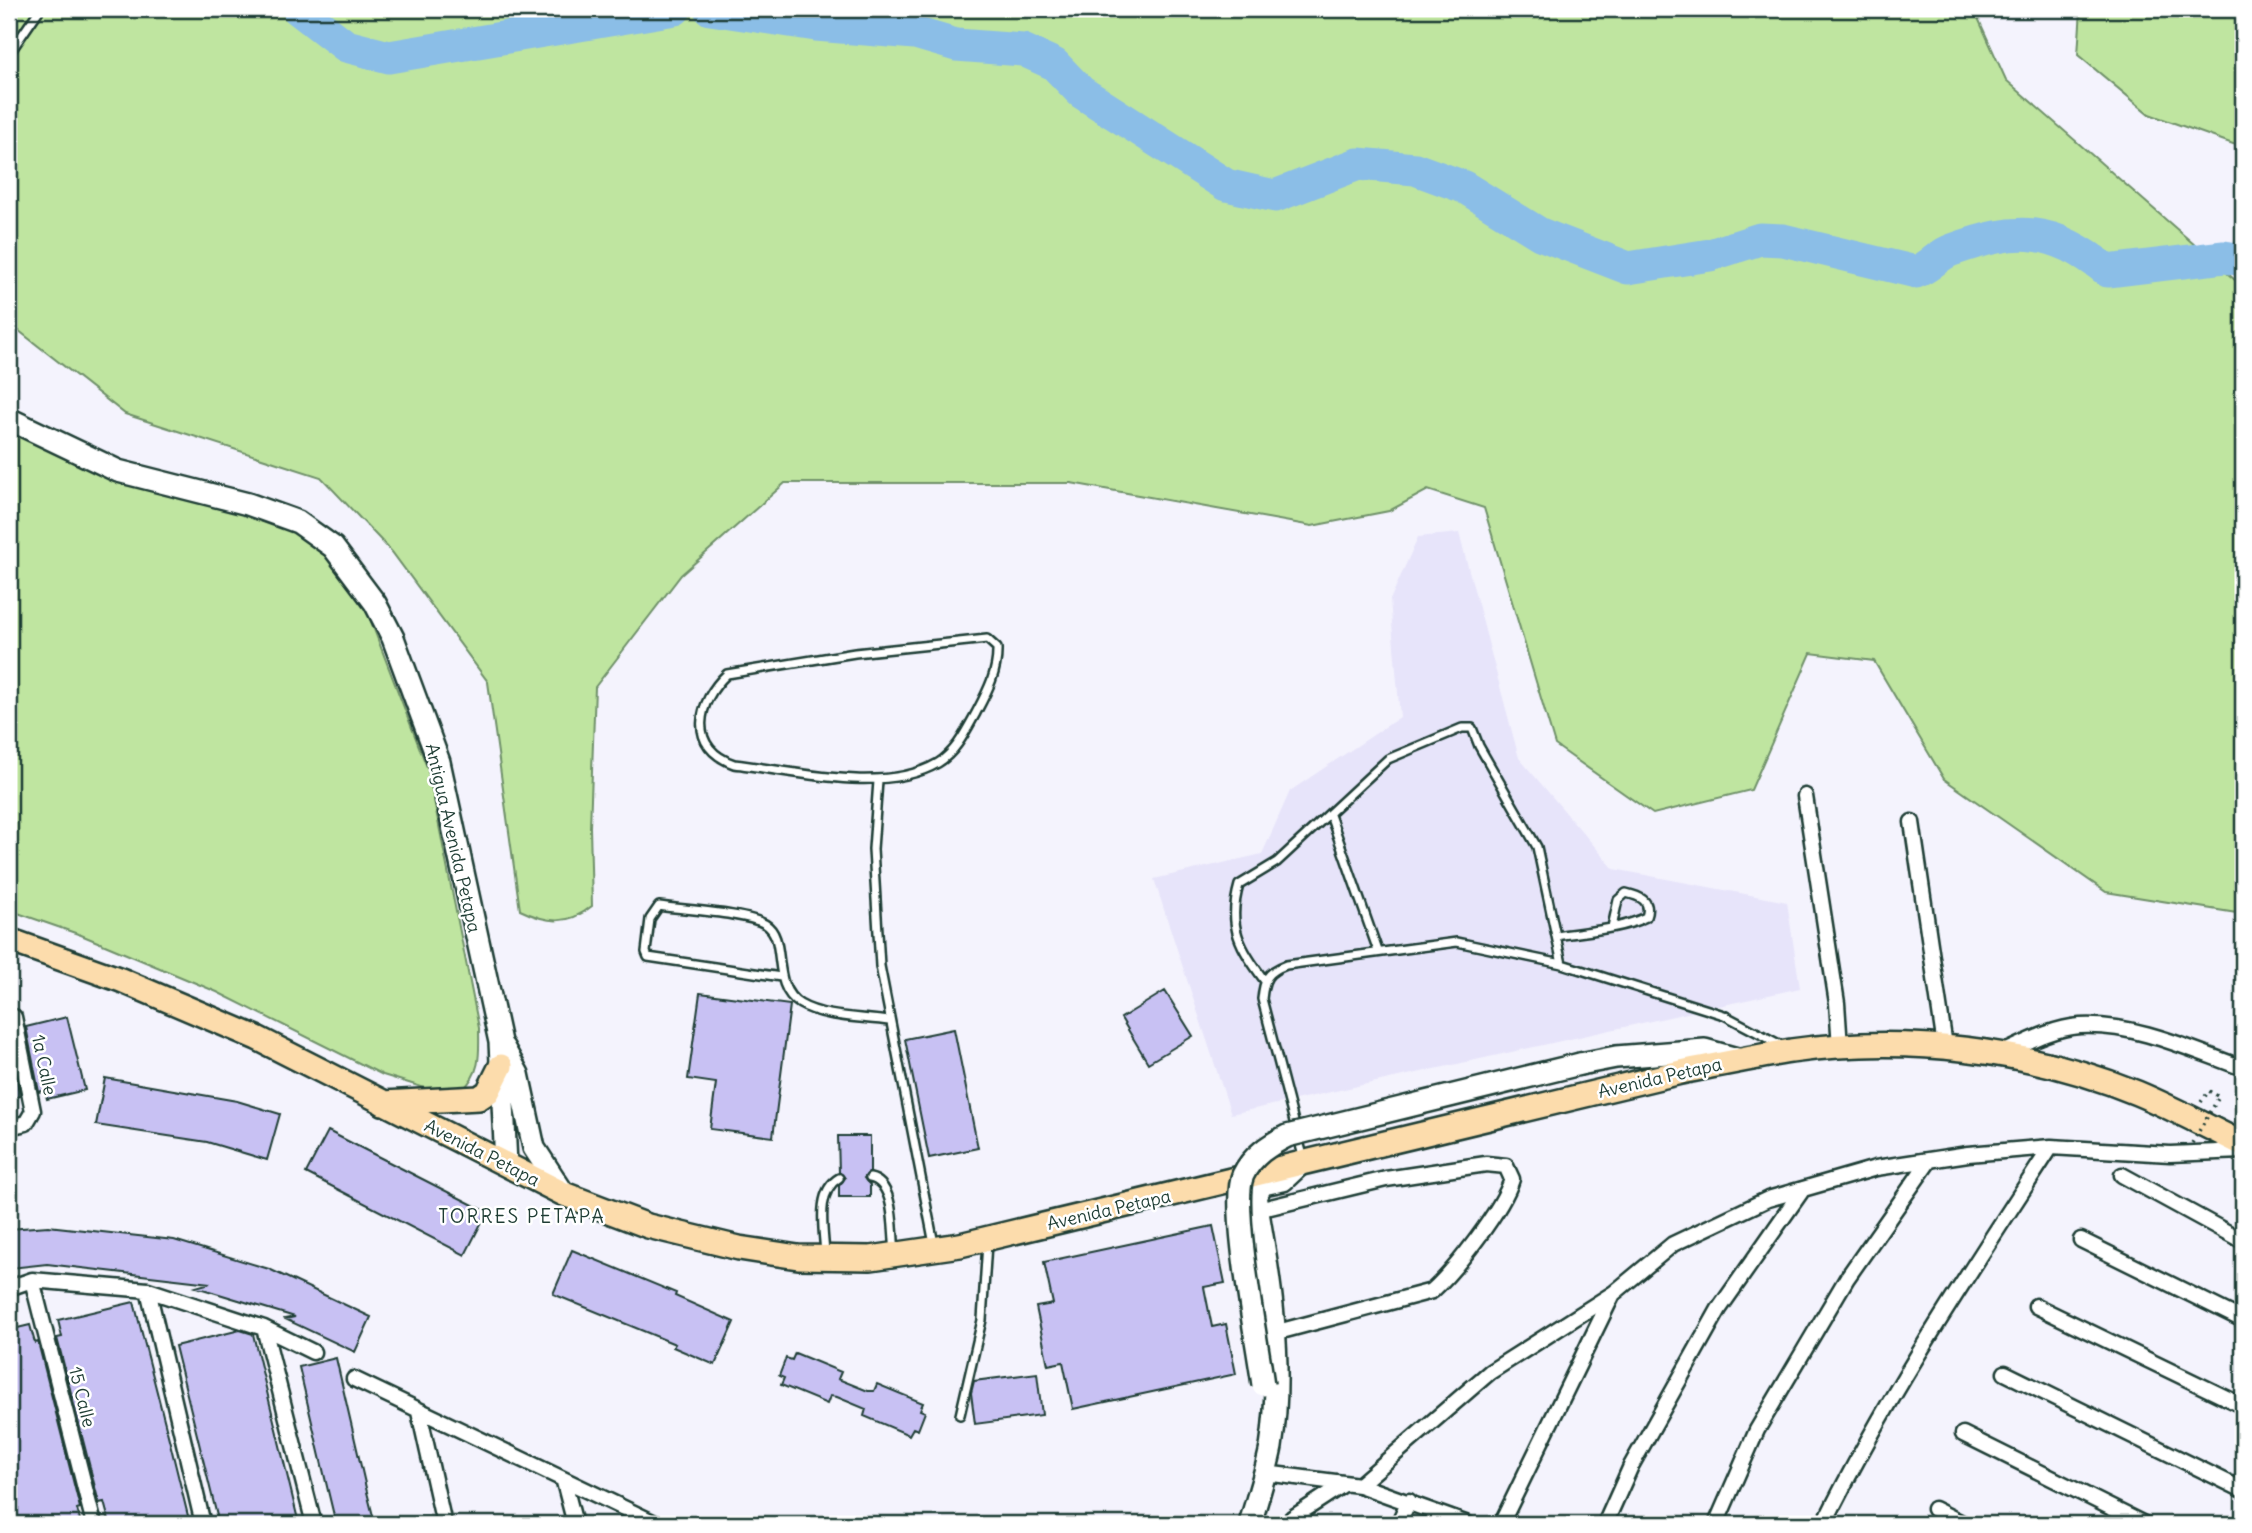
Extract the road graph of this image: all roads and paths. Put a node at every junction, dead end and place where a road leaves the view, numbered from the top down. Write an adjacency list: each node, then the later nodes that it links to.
1 (40, 9): 2 (lane)
2 (9, 54)
3 (9, 419): 17 (main road, Antigua Avenida Petapa)
4 (878, 781): 4 (lane); 16 (lane)
5 (1805, 796): 19 (street)
6 (1330, 815): 9 (lane); 11 (lane); 14 (lane)
7 (1912, 822): 18 (street)
8 (1612, 928): 8 (lane); 9 (lane)
9 (1556, 936): 12 (lane)
10 (9, 940): 26 (main road, Avenida Petapa)
11 (1378, 951): 12 (lane); 14 (lane)
12 (1562, 964): 20 (lane)
13 (781, 977): 13 (lane); 16 (lane)
14 (1264, 980): 34 (lane)
15 (14, 1017): 27 (street, 1a Calle)
16 (889, 1021): 44 (lane)
17 (500, 1042): 23 (main road, Antigua Avenida Petapa); 39 (main road, Antigua Avenida Petapa)
18 (1945, 1046): 19 (main road, Avenida Petapa); 21 (main road, Avenida Petapa)
19 (1840, 1047): 20 (main road, Avenida Petapa)
20 (1792, 1051): 22 (main road, Avenida Petapa)
21 (2002, 1054): 24 (street); 29 (main road, Avenida Petapa)
22 (1741, 1060): 34 (main road, Avenida Petapa); 62 (main road, bridge)
23 (501, 1066): 26 (main road); 33 (main road, Antigua Avenida Petapa)
24 (2243, 1068)
25 (2209, 1091): 28 (path, bridge)
26 (383, 1103): 33 (main road, Avenida Petapa)
27 (9, 1127)
28 (2192, 1143)
29 (2243, 1144)
30 (2051, 1147): 31 (street); 32 (street); 82 (street)
31 (2243, 1151)
32 (1929, 1161): 38 (street); 81 (street)
33 (506, 1164): 39 (main road, Avenida Petapa)
34 (1301, 1165): 40 (main road); 41 (main road, Avenida Petapa)
35 (2122, 1175): 43 (street)
36 (839, 1178): 46 (lane)
37 (870, 1178): 45 (lane)
38 (1803, 1189): 50 (street); 80 (street)
39 (564, 1194): 46 (main road, Avenida Petapa)
40 (1258, 1210): 54 (main road); 54 (street)
41 (988, 1238): 44 (main road, Avenida Petapa); 60 (lane)
42 (2081, 1240): 52 (street)
43 (2243, 1241)
44 (935, 1249): 45 (main road, Avenida Petapa)
45 (895, 1256): 46 (main road, Avenida Petapa)
46 (825, 1259)
47 (33, 1280): 48 (street); 49 (street); 70 (street, 15 Calle)
48 (12, 1286)
49 (148, 1290): 53 (street); 71 (street)
50 (1614, 1293): 65 (street); 79 (street)
51 (2036, 1306): 58 (street)
52 (2243, 1320)
53 (264, 1328): 55 (street); 72 (street)
54 (1274, 1333): 62 (main road)
55 (313, 1352)
56 (2004, 1373): 66 (street)
57 (354, 1379): 59 (street)
58 (2243, 1406)
59 (419, 1412): 64 (street); 73 (street)
60 (960, 1415)
61 (1963, 1434): 84 (street)
62 (1271, 1447): 63 (main road)
63 (1265, 1473): 65 (street); 76 (main road)
64 (564, 1482): 74 (street); 75 (street)
65 (1352, 1485): 67 (street); 69 (street)
66 (2243, 1490)
67 (1409, 1502): 77 (street); 78 (street)
68 (1934, 1510): 83 (street)
69 (1292, 1518)
70 (94, 1524)
71 (204, 1524)
72 (314, 1524)
73 (444, 1524)
74 (575, 1524)
75 (657, 1524)
76 (1250, 1524)
77 (1398, 1524)
78 (1468, 1524)
79 (1502, 1524)
80 (1605, 1524)
81 (1716, 1524)
82 (1824, 1524)
83 (1964, 1524)
84 (2144, 1524)

